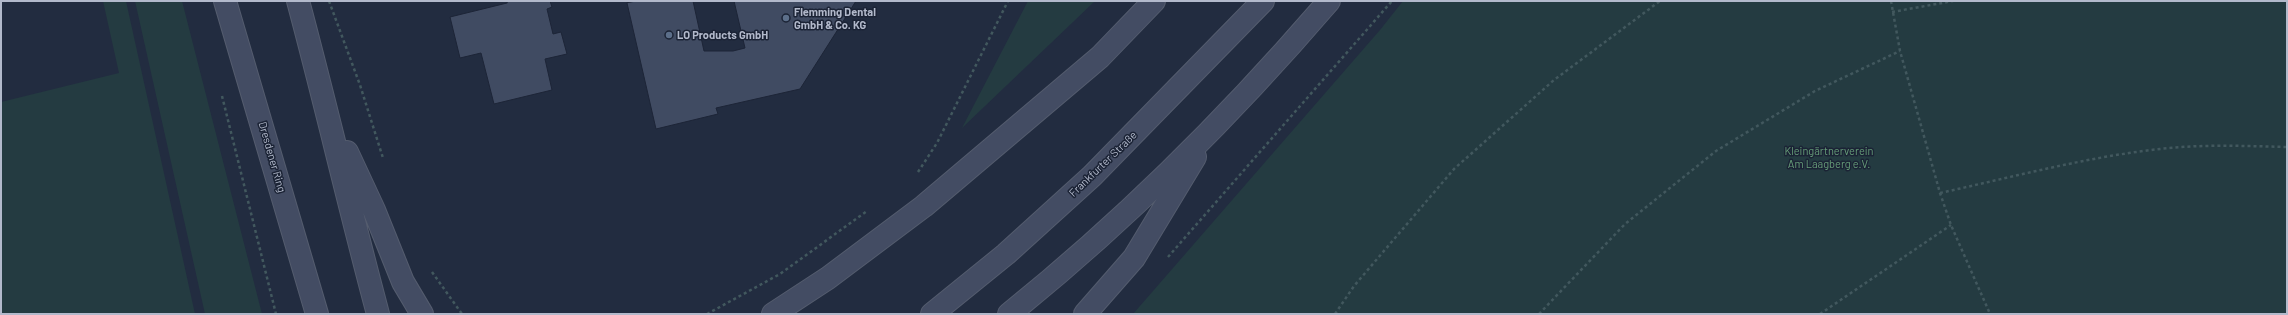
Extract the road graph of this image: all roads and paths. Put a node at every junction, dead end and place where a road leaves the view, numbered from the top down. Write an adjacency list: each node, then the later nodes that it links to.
1 (225, 1): 26 (street, Dresdener Ring)
2 (298, 1): 15 (street)
3 (329, 1): 18 (path)
4 (1008, 1): 19 (path)
5 (1154, 1): 31 (street)
6 (1263, 1): 32 (street, Frankfurter Straße)
7 (1329, 1): 16 (street)
8 (1392, 1): 23 (path)
9 (1660, 1): 35 (path)
10 (1891, 1): 12 (path)
11 (1953, 1): 12 (path)
12 (1892, 12): 13 (path)
13 (1900, 51): 20 (path); 36 (path)
14 (222, 95): 25 (path)
15 (328, 114): 27 (street); 28 (street)
16 (1214, 126): 33 (street); 34 (street)
17 (2287, 147): 20 (path)
18 (383, 160)
19 (916, 176)
20 (1940, 193): 22 (path)
21 (872, 208): 30 (path)
22 (1951, 225): 37 (path); 38 (path)
23 (1164, 262)
24 (428, 267): 29 (path)
25 (276, 314)
26 (317, 314)
27 (378, 314)
28 (422, 314)
29 (462, 314)
30 (708, 314)
31 (773, 314)
32 (932, 314)
33 (1009, 314)
34 (1085, 314)
35 (1335, 314)
36 (1539, 314)
37 (1820, 314)
38 (1990, 314)

